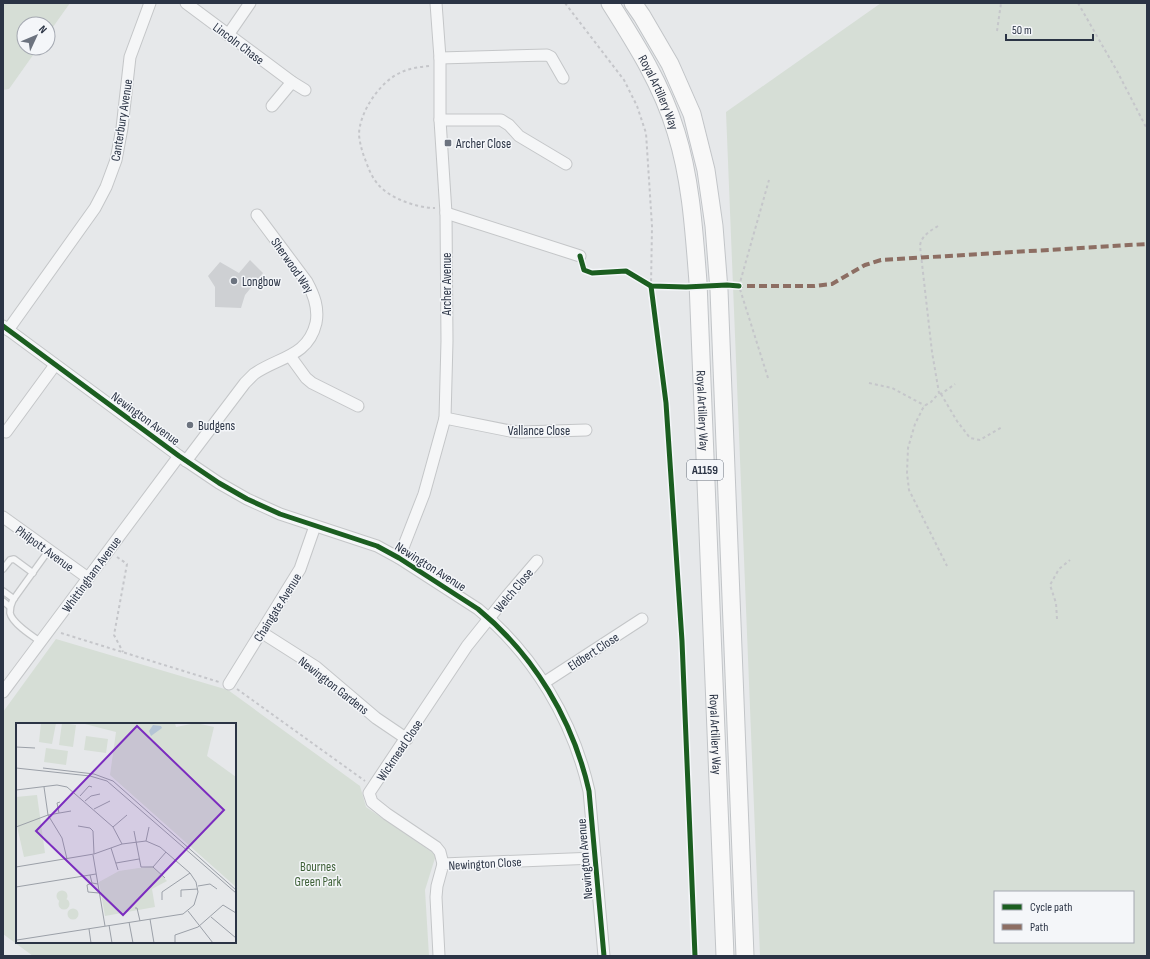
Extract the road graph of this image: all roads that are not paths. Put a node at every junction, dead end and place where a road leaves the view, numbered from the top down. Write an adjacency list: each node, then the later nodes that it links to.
1 (150, 3): 18 (street, Canterbury Avenue)
2 (186, 3): 7 (street, Lincoln Chase)
3 (250, 3): 7 (street)
4 (436, 3): 8 (street, Archer Avenue)
5 (610, 3): 50 (main road, Royal Artillery Way / A1159)
6 (633, 3): 51 (main road, Royal Artillery Way / A1159)
7 (228, 35): 10 (street, Lincoln Chase)
8 (440, 62): 9 (street); 13 (street, Archer Avenue)
9 (563, 78)
10 (292, 82): 11 (street, Lincoln Chase); 12 (street)
11 (305, 90)
12 (272, 106)
13 (440, 120): 14 (street); 15 (street, Archer Avenue)
14 (566, 164)
15 (445, 210): 17 (street); 22 (street, Archer Avenue)
16 (257, 215): 19 (street, Sherwood Way)
17 (580, 256)
18 (6, 328): 20 (street, Newington Avenue)
19 (290, 356): 21 (street); 25 (street, Sherwood Way)
20 (55, 365): 24 (street); 25 (street, Newington Avenue)
21 (358, 406)
22 (445, 418): 23 (street, Vallance Close); 29 (street, Archer Avenue)
23 (586, 430)
24 (6, 432)
25 (182, 458): 27 (street, Newington Avenue); 33 (street, Whittingham Avenue)
26 (3, 517): 28 (street, Philpott Avenue)
27 (315, 526): 29 (street, Newington Avenue); 40 (street, Chaingate Avenue)
28 (49, 550): 32 (lane); 33 (street, Philpott Avenue)
29 (398, 558): 38 (street, Newington Avenue)
30 (537, 562): 38 (street, Welch Close)
31 (3, 569): 32 (lane)
32 (33, 572): 35 (lane)
33 (88, 578): 41 (street, Whittingham Avenue)
34 (3, 590): 35 (lane)
35 (14, 599): 37 (lane)
36 (3, 601): 37 (lane)
37 (10, 607): 41 (lane)
38 (489, 618): 42 (street, Newington Avenue); 45 (street, Wickmead Close)
39 (642, 619): 42 (street, Eldbert Close)
40 (261, 632): 43 (street, Chaingate Avenue); 45 (street, Newington Gardens)
41 (41, 642): 44 (street, Whittingham Avenue)
42 (545, 682): 46 (street, Newington Avenue)
43 (229, 684)
44 (3, 692)
45 (407, 739): 47 (street, Wickmead Close)
46 (594, 858): 47 (street, Newington Close); 49 (street, Newington Avenue)
47 (443, 864): 48 (street, Newington Close)
48 (439, 956)
49 (604, 956)
50 (724, 956)
51 (744, 956)

